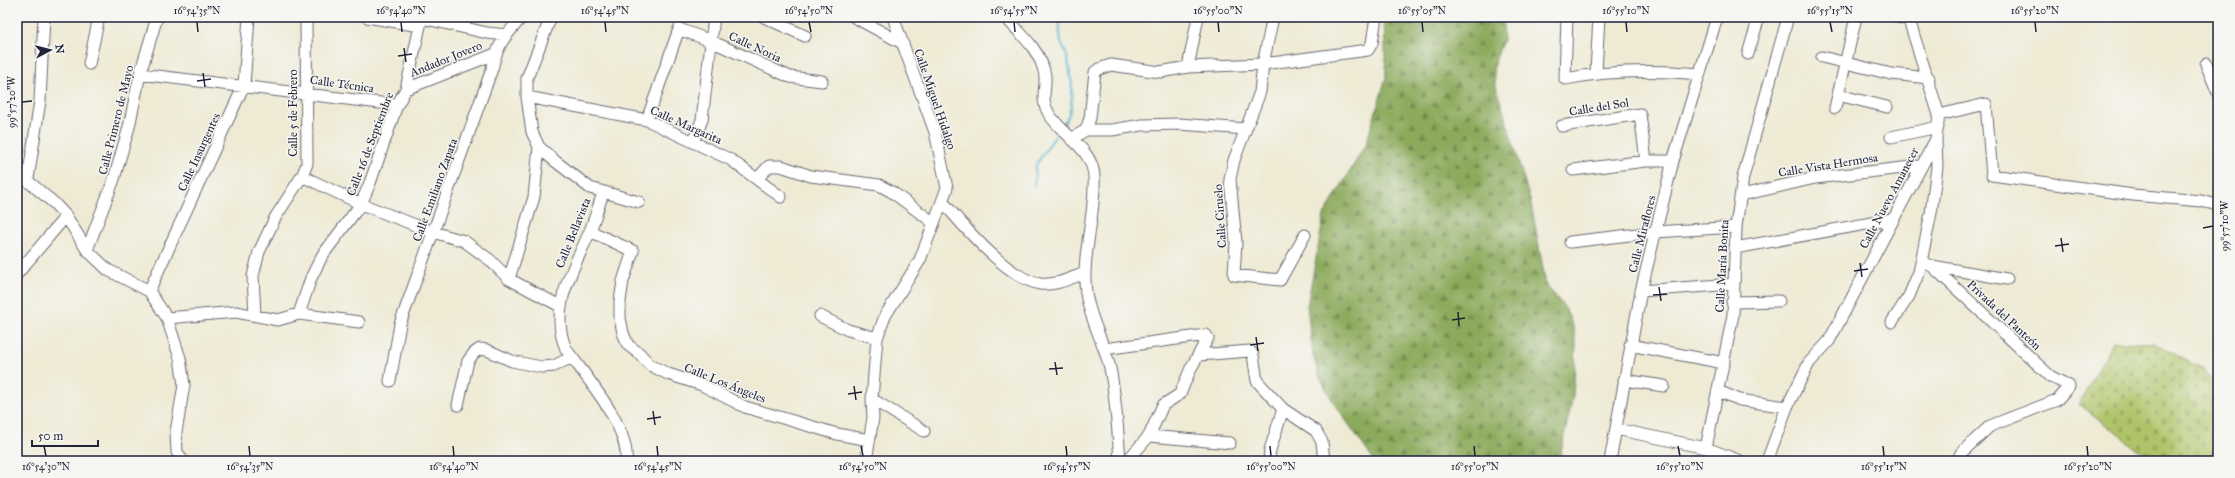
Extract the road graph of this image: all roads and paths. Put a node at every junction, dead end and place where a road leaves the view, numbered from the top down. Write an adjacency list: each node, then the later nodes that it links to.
1 (44, 17): 68 (street)
2 (99, 17): 32 (street)
3 (157, 17): 38 (street, Calle Primero de Mayo)
4 (248, 17): 42 (street, Calle Insurgentes)
5 (306, 17): 44 (street, Calle 5 de Febrero)
6 (367, 17): 24 (street)
7 (522, 17): 25 (street, Calle Emiliano Zapata)
8 (551, 17): 47 (street, Calle Bellavista)
9 (714, 17): 27 (street)
10 (764, 17): 26 (street)
11 (854, 17): 28 (street)
12 (893, 17): 28 (street, Calle Miguel Hidalgo)
13 (1005, 17): 58 (street)
14 (1198, 17): 36 (street)
15 (1273, 17): 33 (street, Calle Ciruelo)
16 (1376, 17): 33 (street)
17 (1567, 17): 37 (street)
18 (1599, 17): 37 (street)
19 (1717, 17): 39 (street, Calle Miraflores)
20 (1759, 17): 30 (street)
21 (1788, 17): 70 (street, Calle María Bonita)
22 (1856, 17): 34 (street)
23 (1898, 17): 40 (street)
24 (421, 20): 25 (street); 43 (street, Calle 16 de Septiembre)
25 (507, 35): 29 (street, Calle Emiliano Zapata)
26 (805, 36)
27 (711, 41): 41 (street, Calle Noria); 52 (street, Calle Noria); 59 (street)
28 (902, 43): 73 (street, Calle Miguel Hidalgo)
29 (495, 54): 43 (street, Andador Jovero); 81 (street, Calle Emiliano Zapata)
30 (1748, 54)
31 (1822, 57): 34 (street)
32 (89, 64)
33 (1263, 64): 36 (street); 54 (street, Calle Ciruelo)
34 (1845, 64): 40 (street); 46 (street)
35 (2206, 64): 45 (street)
36 (1188, 67): 55 (street)
37 (1596, 72): 39 (street)
38 (140, 74): 42 (street, Calle Técnica); 86 (street, Calle Primero de Mayo)
39 (1700, 74): 62 (street, Calle Miraflores)
40 (1928, 78): 51 (street)
41 (822, 81)
42 (244, 85): 44 (street, Calle Técnica); 94 (street, Calle Insurgentes)
43 (406, 89): 48 (street, Calle 16 de Septiembre)
44 (306, 93): 48 (street, Calle Técnica); 66 (street, Calle 5 de Febrero)
45 (2218, 93)
46 (1838, 95): 49 (street); 50 (street)
47 (527, 97): 52 (street, Calle Margarita); 60 (street, Calle Bellavista)
48 (397, 105): 74 (street, Calle 16 de Septiembre)
49 (1887, 107)
50 (1835, 108)
51 (1939, 115): 56 (street); 75 (street)
52 (647, 120): 59 (street, Calle Margarita)
53 (1562, 126): 61 (street, Calle del Sol)
54 (1246, 129): 55 (street); 83 (street, Calle Ciruelo)
55 (1086, 130): 58 (street)
56 (1937, 133): 57 (street); 63 (street, Calle Nuevo Amanecer); 87 (street)
57 (1891, 137)
58 (1071, 139): 89 (street)
59 (693, 142): 67 (street, Calle Margarita)
60 (539, 147): 69 (street, Calle Bellavista); 91 (street)
61 (1646, 161): 62 (street); 64 (street)
62 (1673, 161): 82 (street, Calle Miraflores)
63 (1920, 166): 70 (street, Calle Vista Hermosa); 77 (street, Calle Nuevo Amanecer)
64 (1573, 170)
65 (17, 172): 68 (street)
66 (302, 176): 74 (street); 100 (street, Calle 5 de Febrero)
67 (758, 178): 71 (street, Calle Margarita); 78 (street)
68 (28, 179): 76 (street)
69 (603, 193): 72 (street); 80 (street, Calle Bellavista)
70 (1742, 195): 79 (street, Calle María Bonita)
71 (781, 197)
72 (639, 202)
73 (943, 202): 78 (street, Calle Miguel Hidalgo); 89 (street)
74 (361, 204): 81 (street); 99 (street, Calle 16 de Septiembre)
75 (2218, 205)
76 (66, 216): 86 (street); 90 (street)
77 (1893, 219): 85 (street); 117 (street, Calle Nuevo Amanecer)
78 (934, 223): 105 (street, Calle Miguel Hidalgo)
79 (1736, 227): 82 (street); 85 (street, Calle María Bonita)
80 (590, 231): 98 (street, Calle Bellavista); 122 (street, Calle Los Ángeles)
81 (433, 232): 91 (street); 112 (street, Calle Emiliano Zapata)
82 (1656, 232): 84 (street); 95 (street, Calle Miraflores)
83 (1305, 235)
84 (1570, 242)
85 (1735, 248): 93 (street, Calle María Bonita)
86 (87, 250): 94 (street)
87 (1921, 262): 88 (street, Privada del Panteón); 104 (street)
88 (1932, 266): 92 (street); 135 (street, Privada del Panteón)
89 (1085, 273): 107 (street)
90 (17, 274)
91 (509, 279): 98 (street)
92 (2007, 279)
93 (1733, 284): 95 (street); 97 (street, Calle María Bonita)
94 (149, 291): 102 (street)
95 (1641, 291): 106 (street, Calle Miraflores)
96 (1779, 301): 97 (street)
97 (1732, 302): 110 (street, Calle María Bonita)
98 (560, 306): 109 (street, Calle Bellavista)
99 (300, 314): 100 (street); 103 (street)
100 (255, 315): 102 (street)
101 (820, 316): 105 (street)
102 (167, 318): 125 (street)
103 (359, 322)
104 (1892, 322)
105 (877, 338): 115 (street, Calle Miguel Hidalgo)
106 (1630, 345): 110 (street); 111 (street, Calle Miraflores)
107 (1104, 349): 108 (street); 128 (street)
108 (1199, 355): 118 (street); 121 (street)
109 (572, 357): 116 (street); 126 (street, Calle Bellavista)
110 (1724, 363): 114 (street, Calle María Bonita)
111 (1624, 380): 113 (street); 119 (street, Calle Miraflores)
112 (390, 381)
113 (1664, 386)
114 (1718, 391): 117 (street); 124 (street, Calle María Bonita)
115 (872, 399): 120 (street); 122 (street, Calle Miguel Hidalgo)
116 (458, 405)
117 (1787, 407): 134 (street, Calle Nuevo Amanecer)
118 (1283, 409): 130 (street); 131 (street)
119 (1616, 429): 124 (street); 132 (street, Calle Miraflores)
120 (924, 431)
121 (1149, 436): 123 (street); 129 (street)
122 (869, 440): 127 (street, Calle Miguel Hidalgo)
123 (1230, 443)
124 (1706, 448): 133 (street)
125 (183, 461)
126 (626, 461)
127 (866, 461)
128 (1120, 461)
129 (1127, 461)
130 (1269, 461)
131 (1324, 461)
132 (1610, 461)
133 (1740, 461)
134 (1767, 461)
135 (1958, 461)

